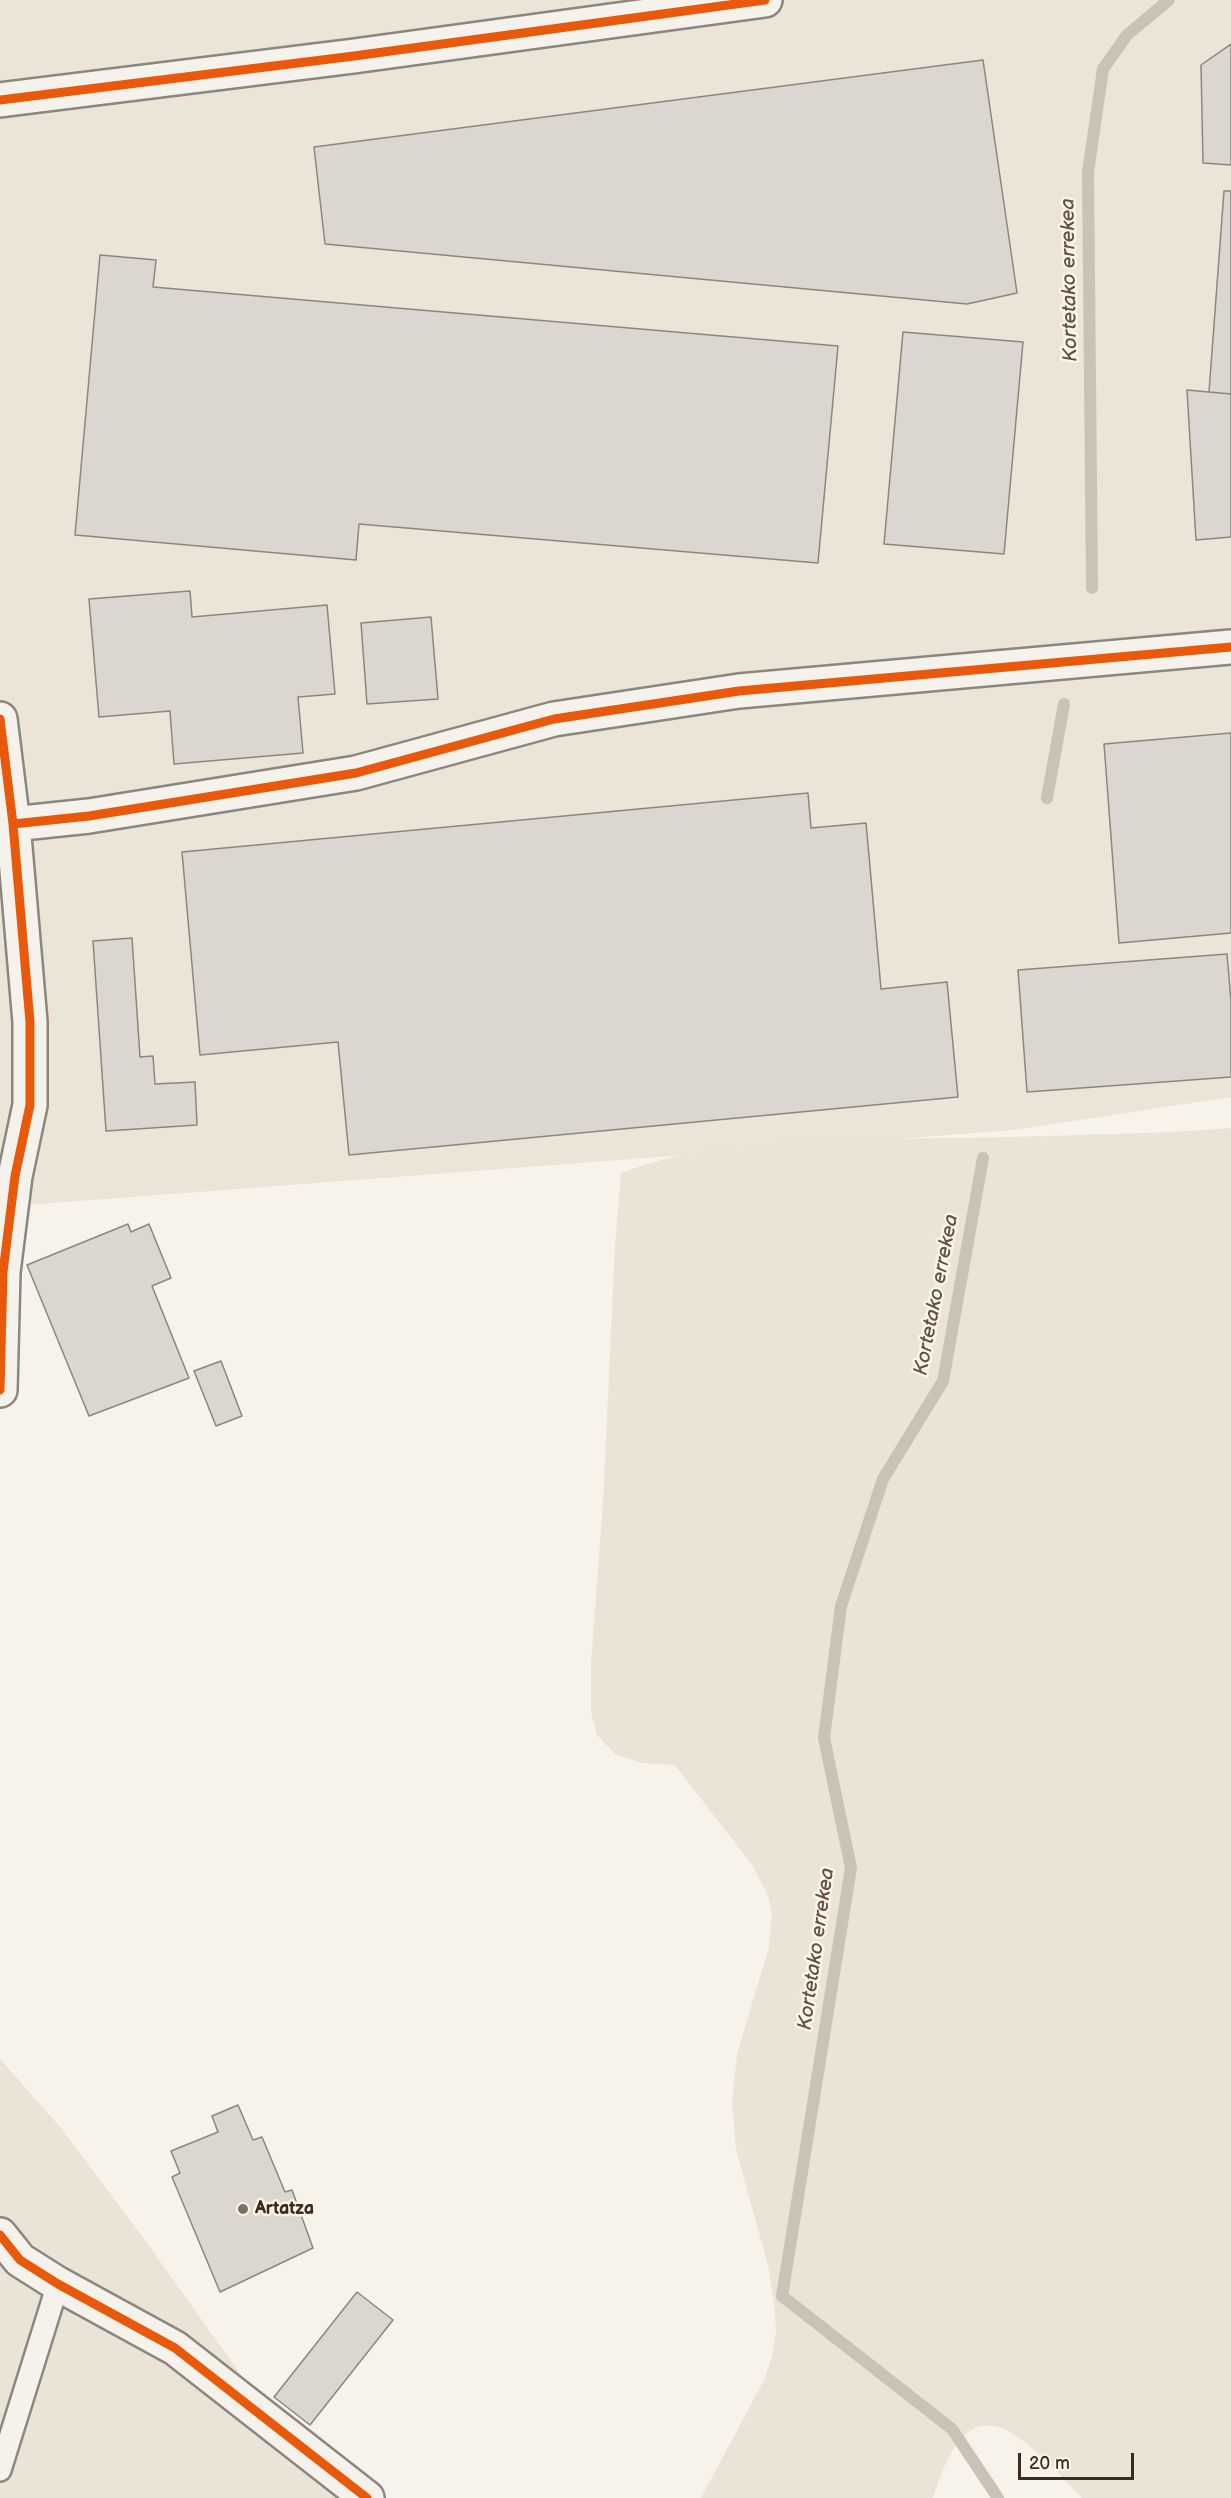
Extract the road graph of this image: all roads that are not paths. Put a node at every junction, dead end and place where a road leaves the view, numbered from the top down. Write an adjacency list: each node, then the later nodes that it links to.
1 (765, 0): 2 (street)
2 (0, 100)
3 (1231, 647): 5 (street)
4 (0, 719): 5 (street)
5 (13, 824): 6 (street)
6 (0, 1390)
7 (0, 2235): 8 (street)
8 (58, 2283): 9 (lane); 10 (street)
9 (0, 2470)
10 (367, 2498)

